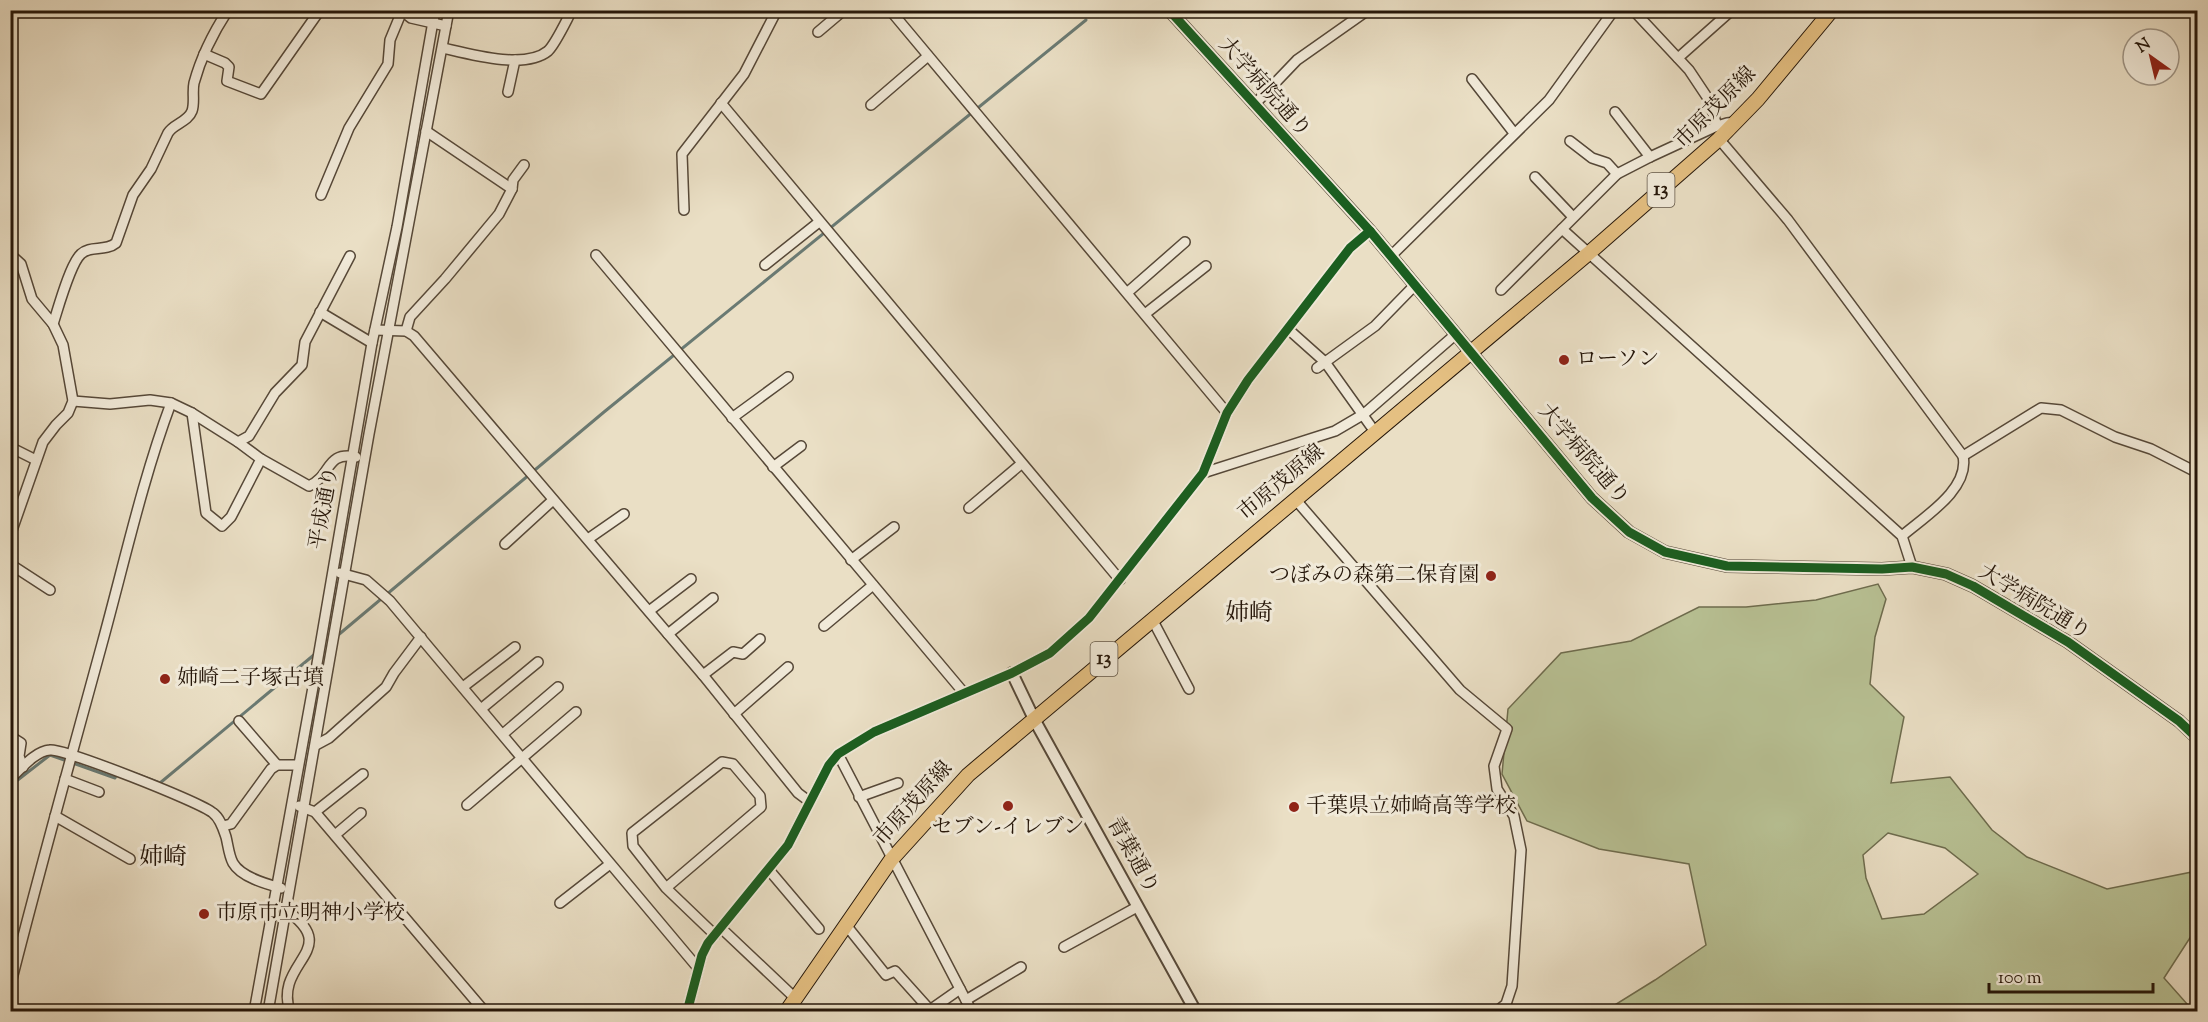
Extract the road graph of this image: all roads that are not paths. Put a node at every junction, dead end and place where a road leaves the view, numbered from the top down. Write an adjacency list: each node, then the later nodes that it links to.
1 (228, 10): 20 (street)
2 (320, 10): 20 (street)
3 (435, 10): 16 (street, 平成通り)
4 (449, 10): 17 (street, 平成通り)
5 (572, 10): 23 (street)
6 (777, 10): 26 (street)
7 (844, 10): 18 (street)
8 (890, 10): 21 (street)
9 (1169, 10): 28 (street, 大学病院通り)
10 (1368, 10): 28 (street)
11 (1614, 10): 32 (street)
12 (1633, 10): 22 (street)
13 (1732, 10): 22 (street)
14 (1832, 10): 31 (main road, 市原茂原線 / 13)
15 (401, 11): 16 (street); 39 (street)
16 (433, 23): 17 (street); 60 (street, 平成通り)
17 (446, 26): 19 (street, 平成通り)
18 (818, 32)
19 (443, 48): 23 (street); 30 (street, 平成通り)
20 (204, 54): 58 (street)
21 (928, 56): 27 (street); 55 (street)
22 (1678, 58): 31 (street)
23 (515, 60): 25 (street)
24 (1472, 79): 32 (street)
25 (508, 92)
26 (721, 103): 40 (street); 42 (street)
27 (871, 105)
28 (1254, 105): 44 (street, 大学病院通り)
29 (1616, 112): 34 (street)
30 (426, 131): 38 (street); 61 (street, 平成通り)
31 (1718, 133): 34 (street); 46 (main road, 市原茂原線 / 13); 79 (street)
32 (1514, 134): 50 (street)
33 (1570, 141): 36 (street)
34 (1650, 157): 36 (street)
35 (524, 165): 38 (street)
36 (1617, 174): 41 (street)
37 (1535, 177): 41 (street)
38 (512, 189): 62 (street)
39 (321, 195)
40 (684, 210)
41 (1573, 217): 43 (street)
42 (819, 222): 51 (street); 83 (street)
43 (1562, 229): 46 (street); 54 (street)
44 (1370, 231): 50 (street, 大学病院通り); 59 (street)
45 (1185, 242): 55 (street)
46 (1590, 253): 65 (main road, 市原茂原線 / 13); 93 (street)
47 (10, 254): 58 (street)
48 (596, 255): 73 (street)
49 (350, 256): 56 (street)
50 (1392, 256): 53 (street, 大学病院通り)
51 (765, 265)
52 (1206, 266): 57 (street)
53 (1415, 285): 63 (street, 大学病院通り); 66 (street)
54 (1501, 290)
55 (1128, 292): 57 (street)
56 (320, 312): 64 (street); 75 (street)
57 (1145, 314): 71 (street)
58 (53, 324): 68 (street)
59 (1288, 329): 66 (street); 71 (street)
60 (375, 330): 61 (street); 64 (street, 平成通り)
61 (389, 331): 62 (street); 81 (street, 平成通り)
62 (406, 331): 87 (street)
63 (1456, 334): 65 (street, 大学病院通り); 72 (street)
64 (372, 343): 78 (street, 平成通り)
65 (1471, 352): 74 (main road, 市原茂原線 / 13); 98 (street, 大学病院通り)
66 (1321, 365): 72 (street)
67 (788, 377): 73 (street)
68 (73, 400): 69 (street); 82 (street)
69 (171, 403): 70 (street); 130 (street)
70 (192, 413): 75 (street); 80 (street)
71 (1227, 413): 85 (street)
72 (1364, 414): 74 (street); 85 (street)
73 (732, 418): 84 (street)
74 (1375, 432): 88 (main road, 市原茂原線 / 13)
75 (238, 442): 80 (street)
76 (801, 446): 84 (street)
77 (10, 447): 82 (street)
78 (352, 456): 80 (street); 81 (street); 99 (street, 平成通り)
79 (1963, 456): 86 (street); 93 (street)
80 (261, 459)
81 (364, 459): 100 (street, 平成通り)
82 (36, 460): 92 (street)
83 (1021, 464): 89 (street); 102 (street)
84 (773, 467): 96 (street)
85 (1203, 473): 102 (street)
86 (2198, 473)
87 (554, 500): 94 (street); 95 (street)
88 (1295, 500): 107 (main road, 市原茂原線 / 13); 179 (street)
89 (969, 508)
90 (624, 514): 94 (street)
91 (894, 527): 96 (street)
92 (10, 536)
93 (1902, 536): 98 (street)
94 (588, 539): 106 (street)
95 (505, 544)
96 (851, 560): 103 (street)
97 (10, 564): 104 (street)
98 (1912, 567): 128 (street, 大学病院通り)
99 (332, 573): 100 (street); 134 (street, 平成通り)
100 (345, 574): 110 (street); 129 (street, 平成通り)
101 (691, 579): 106 (street)
102 (1120, 580): 115 (street)
103 (873, 585): 108 (street); 120 (street)
104 (50, 590)
105 (713, 598): 109 (street)
106 (649, 611): 109 (street)
107 (1152, 619): 119 (street); 124 (main road, 市原茂原線 / 13)
108 (824, 626)
109 (668, 634): 116 (street)
110 (422, 638): 117 (street); 129 (street)
111 (760, 639): 116 (street)
112 (515, 647): 117 (street)
113 (538, 662): 121 (street)
114 (788, 667): 123 (street)
115 (1012, 673): 120 (street); 124 (street, 青葉通り)
116 (702, 675): 123 (street)
117 (463, 687): 121 (street)
118 (558, 687): 126 (street)
119 (1190, 689)
120 (964, 693): 131 (street)
121 (482, 709): 126 (street)
122 (576, 712): 132 (street)
123 (734, 714): 142 (street)
124 (1034, 718): 152 (main road, 市原茂原線 / 13); 159 (street, 青葉通り)
125 (239, 721): 133 (street)
126 (502, 734): 132 (street)
127 (10, 736): 135 (street)
128 (2198, 739)
129 (316, 745): 145 (street, 平成通り)
130 (72, 754): 135 (street); 138 (street); 149 (street)
131 (838, 754): 141 (street); 142 (street)
132 (522, 759): 144 (street); 153 (street)
133 (277, 765): 134 (street); 149 (street)
134 (298, 765): 143 (street, 平成通り)
135 (23, 767): 137 (street)
136 (363, 774): 146 (street)
137 (10, 779)
138 (65, 779): 140 (street); 148 (street)
139 (898, 783): 141 (street)
140 (99, 792)
141 (859, 797): 152 (street)
142 (810, 802): 154 (street)
143 (290, 805): 145 (street); 155 (street, 平成通り)
144 (466, 805)
145 (305, 807): 146 (street); 157 (street, 平成通り)
146 (315, 812): 150 (street)
147 (361, 813): 150 (street)
148 (55, 816): 151 (street); 167 (street)
149 (223, 826): 155 (street)
150 (335, 835): 174 (street)
151 (130, 859)
152 (891, 860): 161 (main road, 市原茂原線 / 13); 168 (street)
153 (610, 864): 158 (street); 165 (street)
154 (769, 870): 162 (street); 163 (street)
155 (276, 887): 157 (street); 171 (street, 平成通り)
156 (666, 888): 156 (street); 163 (street)
157 (289, 891): 160 (street, 平成通り)
158 (560, 903)
159 (1137, 907): 164 (street); 178 (street, 青葉通り)
160 (286, 910): 172 (street, 平成通り); 173 (street)
161 (846, 925): 168 (street); 169 (main road, 市原茂原線 / 13)
162 (819, 929)
163 (718, 932): 165 (street); 169 (street)
164 (1065, 946)
165 (698, 968): 175 (street)
166 (1021, 968): 170 (street)
167 (10, 987)
168 (960, 989): 170 (street)
169 (795, 999): 176 (main road, 市原茂原線 / 13)
170 (966, 1000): 177 (street)
171 (254, 1011)
172 (268, 1011)
173 (290, 1011)
174 (485, 1011)
175 (687, 1011)
176 (786, 1011)
177 (972, 1011)
178 (1196, 1011)
179 (1496, 1011)

